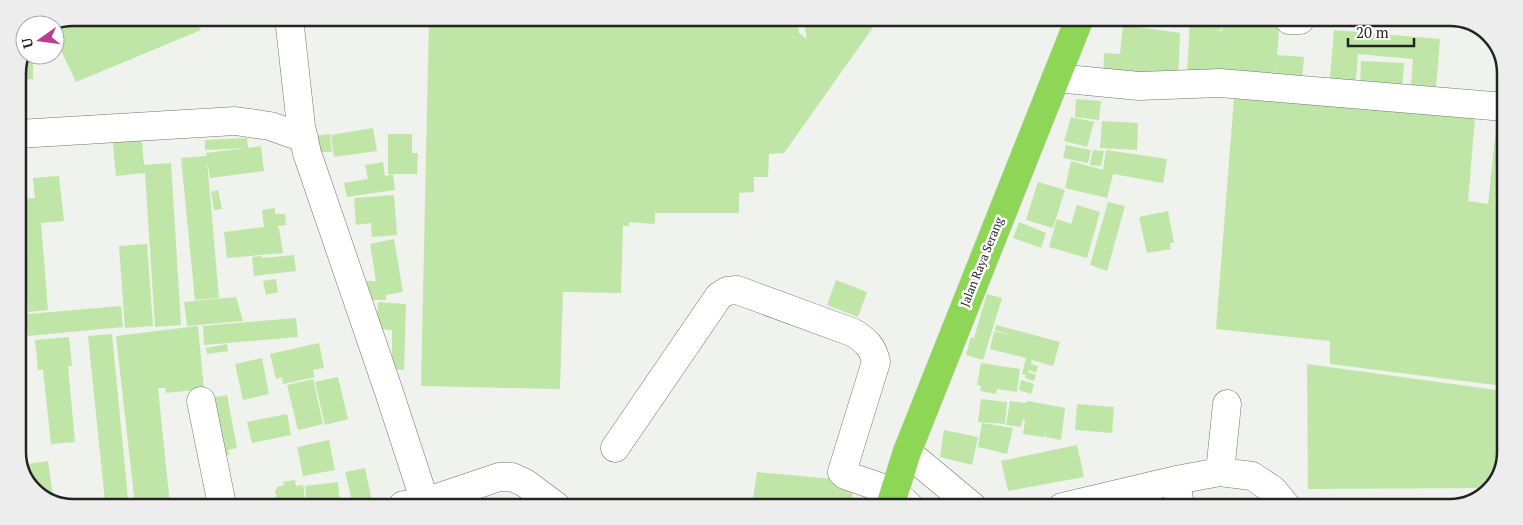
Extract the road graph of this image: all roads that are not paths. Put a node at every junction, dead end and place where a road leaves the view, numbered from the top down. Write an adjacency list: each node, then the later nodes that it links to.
1 (290, 26): 6 (street)
2 (1077, 26): 3 (highway, Jalan Raya Serang)
3 (1056, 78): 4 (street); 10 (highway, Jalan Raya Serang)
4 (1497, 106)
5 (26, 134): 6 (street)
6 (304, 138): 14 (street)
7 (201, 401): 13 (street)
8 (1227, 404): 11 (street)
9 (615, 448): 17 (street)
10 (907, 452): 18 (highway, Jalan Raya Serang); 19 (street)
11 (1220, 472): 12 (street); 22 (street)
12 (1176, 480): 20 (street); 21 (street)
13 (221, 499)
14 (417, 499)
15 (433, 499): 16 (street)
16 (547, 499)
17 (894, 499)
18 (898, 499)
19 (964, 499)
20 (1096, 499)
21 (1179, 499)
22 (1280, 499)

